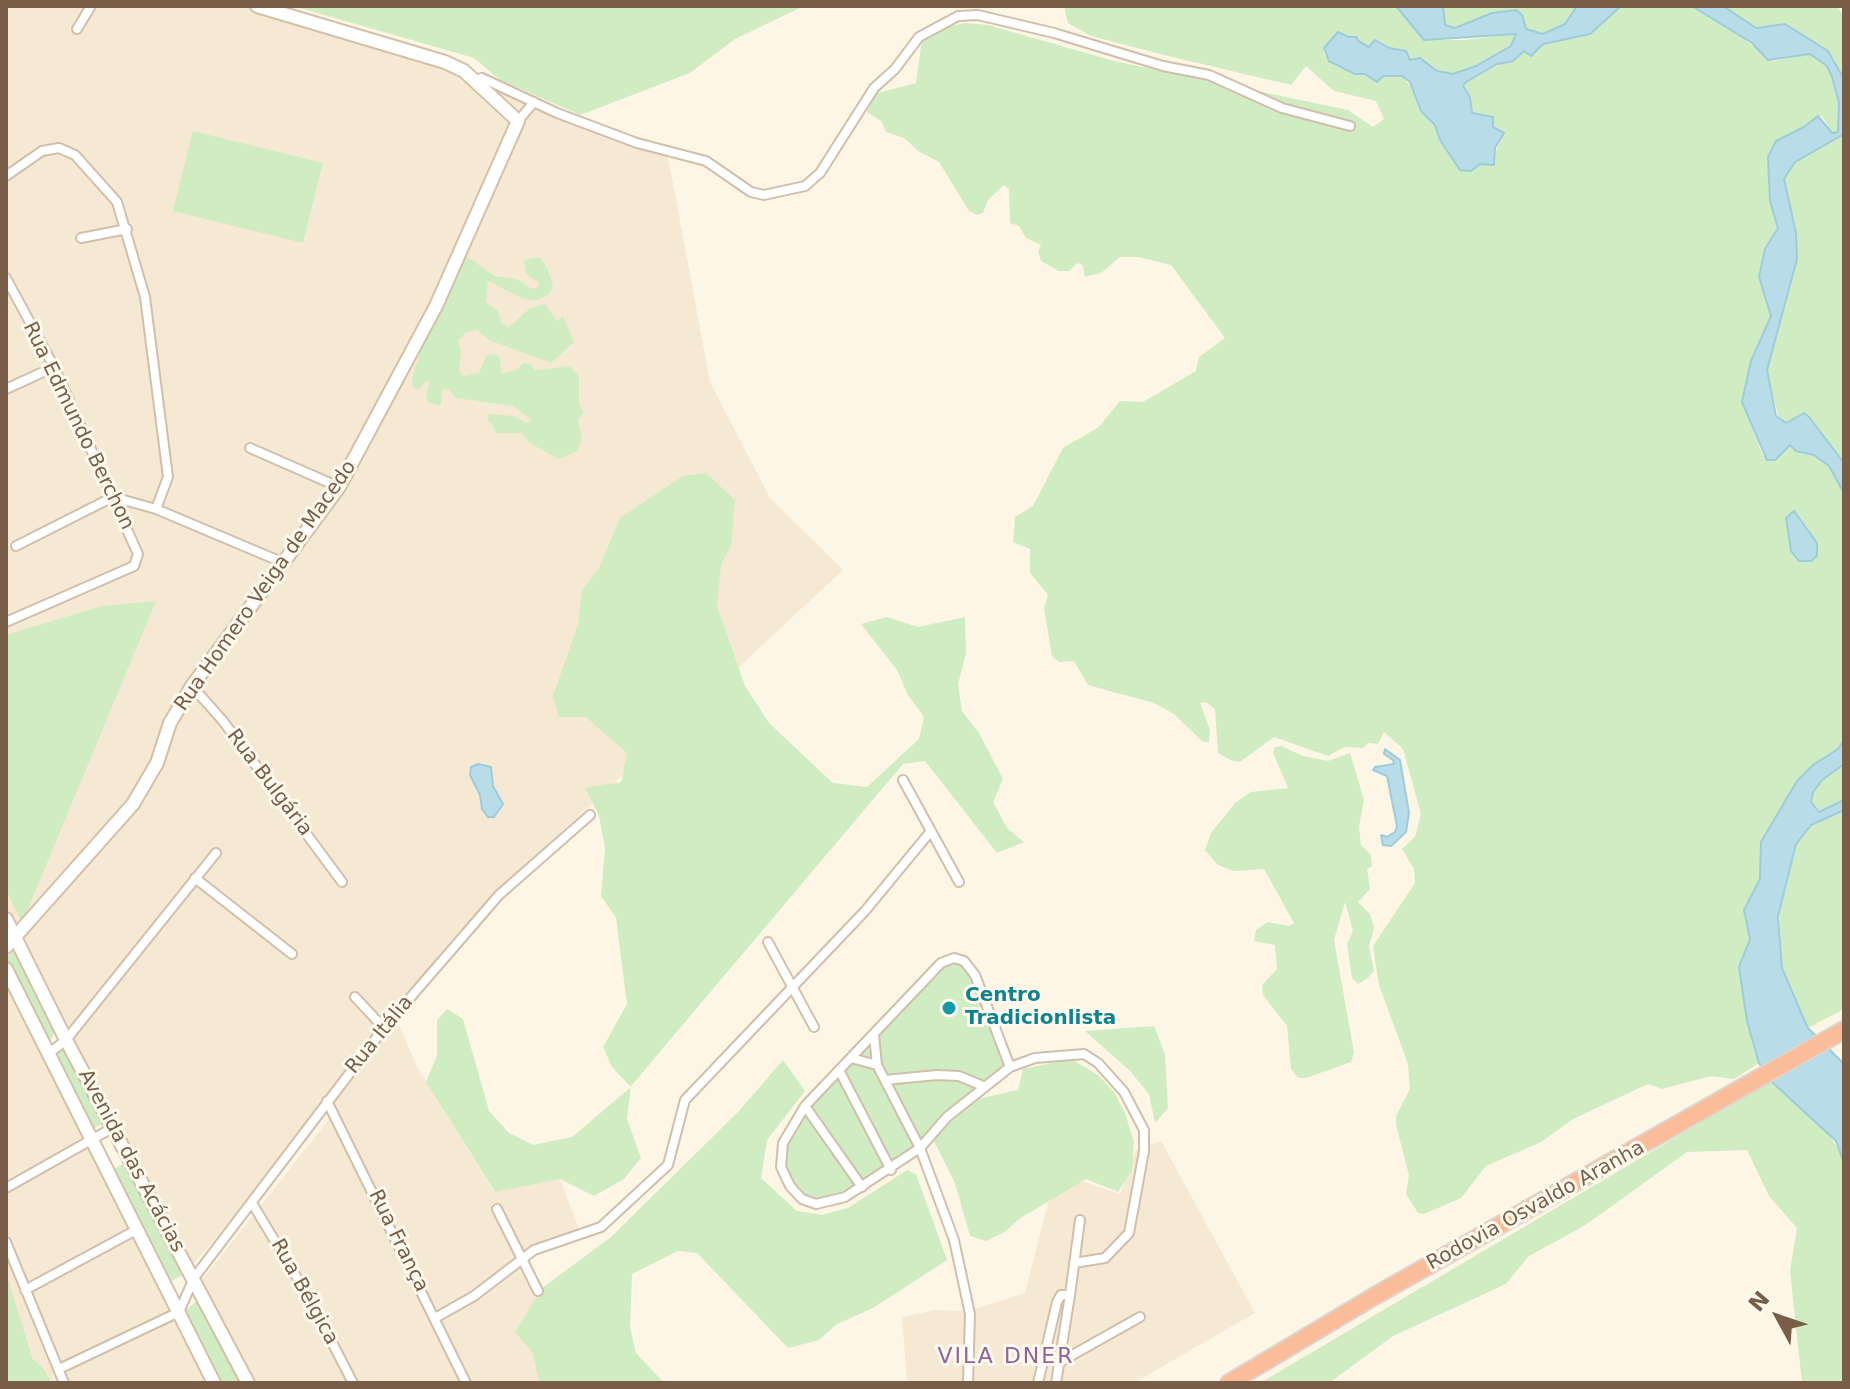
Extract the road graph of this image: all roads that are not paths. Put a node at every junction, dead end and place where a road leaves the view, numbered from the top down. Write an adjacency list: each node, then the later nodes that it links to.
1 (91, 6): 3 (street)
2 (257, 6): 4 (street)
3 (77, 29)
4 (472, 80): 5 (street); 6 (street)
5 (534, 102): 6 (street); 7 (street)
6 (518, 121): 15 (street, Rua Homero Veiga de Macedo)
7 (1350, 126)
8 (6, 176): 9 (street)
9 (127, 229): 10 (street); 17 (street)
10 (81, 238)
11 (6, 278): 12 (street, Rua Edmundo Berchon)
12 (54, 367): 13 (street); 16 (street, Rua Edmundo Berchon)
13 (6, 389)
14 (250, 448): 15 (street)
15 (339, 487): 19 (street, Rua Homero Veiga de Macedo)
16 (113, 497): 17 (street); 18 (street); 20 (street, Rua Edmundo Berchon)
17 (156, 509): 19 (street)
18 (16, 546)
19 (284, 563): 21 (street, Rua Homero Veiga de Macedo)
20 (6, 622)
21 (192, 686): 27 (street, Rua Bulgária); 31 (street, Rua Homero Veiga de Macedo)
22 (903, 780): 24 (street)
23 (590, 815): 37 (street, Rua Itália)
24 (931, 831): 28 (street); 34 (street)
25 (216, 853): 26 (street)
26 (195, 878): 32 (street); 40 (street)
27 (342, 882)
28 (959, 882)
29 (6, 919): 31 (street, Avenida das Acácias)
30 (768, 942): 34 (street)
31 (11, 943): 40 (street, Avenida das Acácias)
32 (292, 954)
33 (6, 969): 41 (street, Avenida das Acácias)
34 (794, 985): 36 (street); 63 (street)
35 (355, 997): 37 (street)
36 (814, 1027)
37 (384, 1028): 48 (street, Rua Itália)
38 (1844, 1030): 82 (highway, Rodovia Osvaldo Aranha)
39 (874, 1035): 42 (street); 43 (street); 44 (street)
40 (66, 1040): 41 (street); 50 (street, Avenida das Acácias)
41 (48, 1054): 51 (street, Avenida das Acácias)
42 (851, 1058): 43 (street); 45 (street)
43 (877, 1065): 46 (street)
44 (1010, 1067): 47 (street); 64 (street)
45 (839, 1070): 49 (street); 55 (street)
46 (885, 1080): 47 (street); 53 (street)
47 (983, 1086): 53 (street)
48 (327, 1101): 58 (street, Rua Itália); 71 (street, Rua França)
49 (805, 1106): 56 (street); 56 (street)
50 (114, 1127): 51 (street); 52 (street, Avenida das Acácias)
51 (92, 1143): 54 (street, Avenida das Acácias); 57 (street)
52 (125, 1148): 54 (street); 65 (street, Avenida das Acácias)
53 (920, 1148): 55 (street); 79 (street)
54 (102, 1161): 61 (street, Avenida das Acácias)
55 (891, 1170): 56 (street)
56 (862, 1187)
57 (6, 1188)
58 (252, 1203): 65 (street, Rua Itália); 77 (street, Rua Bélgica)
59 (497, 1209): 63 (street)
60 (1080, 1220): 64 (street)
61 (138, 1229): 66 (street); 69 (street, Avenida das Acácias)
62 (6, 1242): 66 (street)
63 (522, 1258): 67 (street); 71 (street)
64 (1074, 1263): 68 (street)
65 (194, 1278): 69 (street, Rua Itália); 76 (street, Avenida das Acácias)
66 (25, 1290): 73 (street)
67 (538, 1291)
68 (1070, 1295): 72 (street); 80 (street)
69 (179, 1312): 73 (street); 75 (street, Avenida das Acácias)
70 (1140, 1317): 72 (street)
71 (435, 1318): 78 (street, Rua França)
72 (1060, 1362): 81 (street)
73 (59, 1369): 74 (street)
74 (64, 1383)
75 (214, 1383)
76 (248, 1383)
77 (353, 1383)
78 (466, 1383)
79 (968, 1383)
80 (1038, 1383)
81 (1056, 1383)
82 (1229, 1383)

